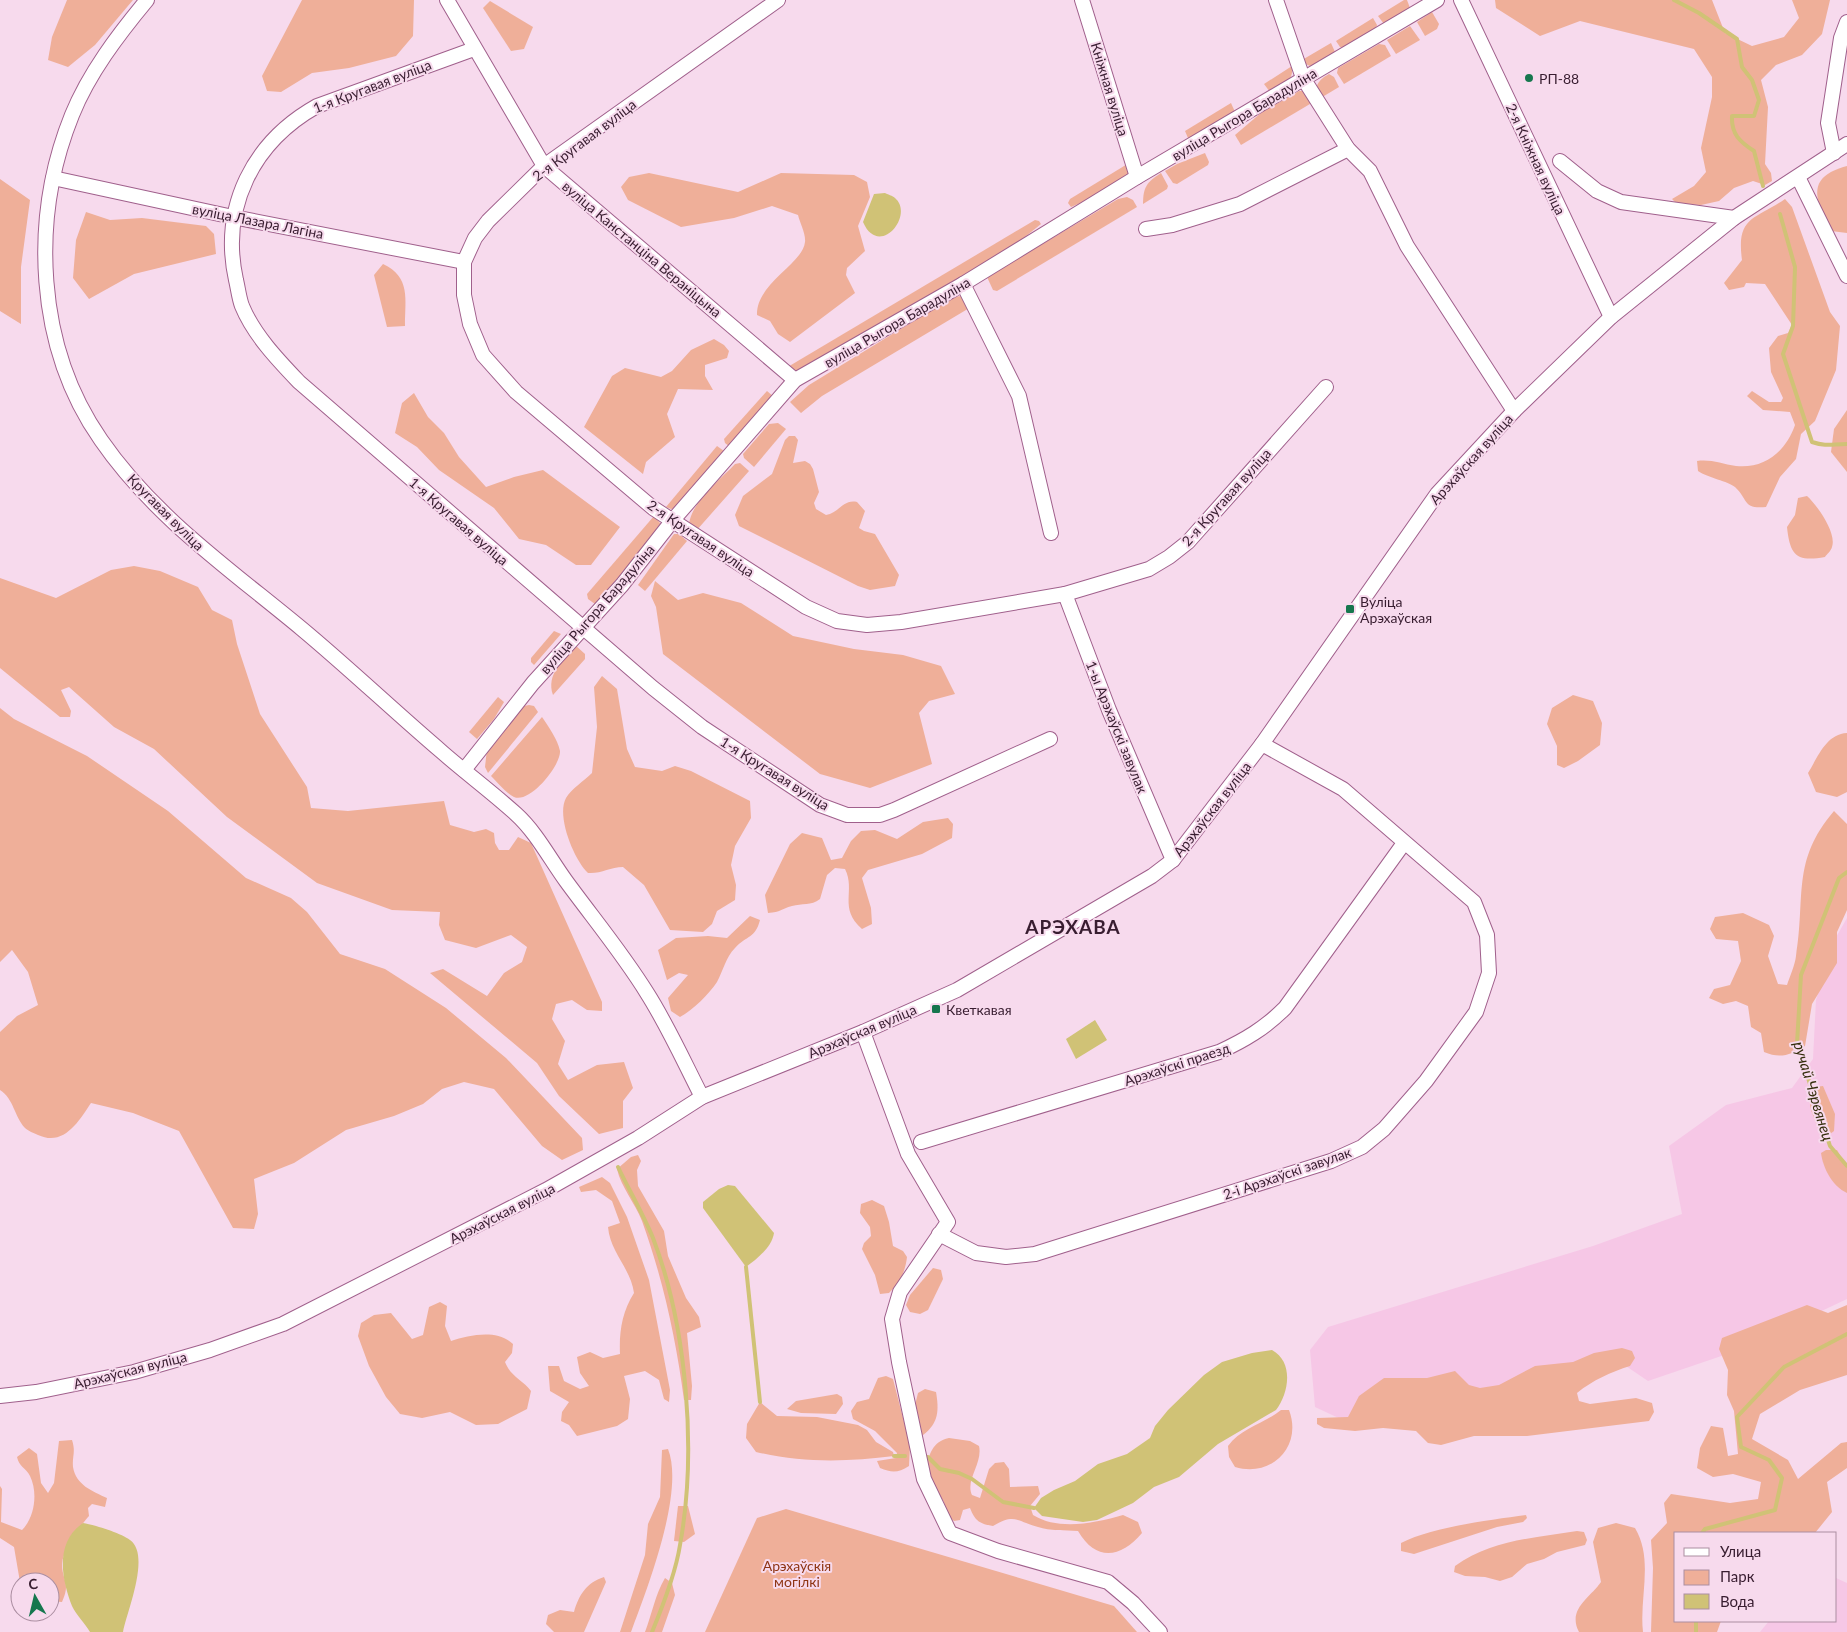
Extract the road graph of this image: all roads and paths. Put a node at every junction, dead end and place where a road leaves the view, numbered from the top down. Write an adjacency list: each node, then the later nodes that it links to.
1 (147, 0): 18 (street, Кругавая вуліца)
2 (447, 0): 9 (street, вуліца Канстанціна Вераніцына)
3 (778, 0): 15 (street, 2-я Кругавая вуліца)
4 (1082, 0): 16 (street, Кніжная вуліца)
5 (1276, 0): 10 (street)
6 (1437, 0): 10 (street, вуліца Рыгора Барадуліна)
7 (1462, 0): 25 (street, 2-я Кніжная вуліца)
8 (1847, 22): 13 (street)
9 (474, 49): 15 (street, вуліца Канстанціна Вераніцына); 19 (street, 1-я Кругавая вуліца)
10 (1303, 78): 12 (street); 16 (street, вуліца Рыгора Барадуліна)
11 (1847, 144): 13 (street, Арэхаўская вуліца)
12 (1348, 148): 21 (street); 28 (street)
13 (1834, 154): 17 (street, Арэхаўская вуліца)
14 (1560, 161): 20 (street)
15 (544, 166): 22 (street, 2-я Кругавая вуліца); 26 (street, вуліца Канстанціна Вераніцына)
16 (1138, 177): 24 (street, вуліца Рыгора Барадуліна)
17 (1798, 177): 20 (street, Арэхаўская вуліца); 23 (street)
18 (53, 178): 19 (street, вуліца Лазара Лагіна); 35 (street, Кругавая вуліца)
19 (233, 217): 22 (street, вуліца Лазара Лагіна); 32 (street, 1-я Кругавая вуліца)
20 (1734, 218): 25 (street, Арэхаўская вуліца)
21 (1146, 229)
22 (464, 262): 29 (street, 2-я Кругавая вуліца)
23 (1847, 276)
24 (963, 284): 26 (street, вуліца Рыгора Барадуліна); 30 (street)
25 (1611, 317): 28 (street, Арэхаўская вуліца)
26 (795, 380): 29 (street, вуліца Рыгора Барадуліна)
27 (1326, 386): 31 (street, 2-я Кругавая вуліца)
28 (1514, 410): 34 (street, Арэхаўская вуліца)
29 (673, 520): 31 (street, 2-я Кругавая вуліца); 32 (street, вуліца Рыгора Барадуліна)
30 (1051, 533)
31 (1065, 594): 37 (street, 1-ы Арэхаўскі завулак)
32 (583, 628): 33 (street, 1-я Кругавая вуліца); 35 (street, вуліца Рыгора Барадуліна)
33 (1050, 739)
34 (1262, 744): 36 (street, 2-і Арэхаўскі завулак); 37 (street, Арэхаўская вуліца)
35 (464, 770): 39 (street, Кругавая вуліца)
36 (1404, 843): 40 (street, Арэхаўскі праезд); 41 (street, 2-і Арэхаўскі завулак)
37 (1173, 860): 38 (street, Арэхаўская вуліца)
38 (863, 1032): 39 (street, Арэхаўская вуліца); 41 (street)
39 (702, 1097): 42 (street, Арэхаўская вуліца)
40 (921, 1142)
41 (939, 1234): 43 (street)
42 (0, 1396)
43 (1160, 1632)

